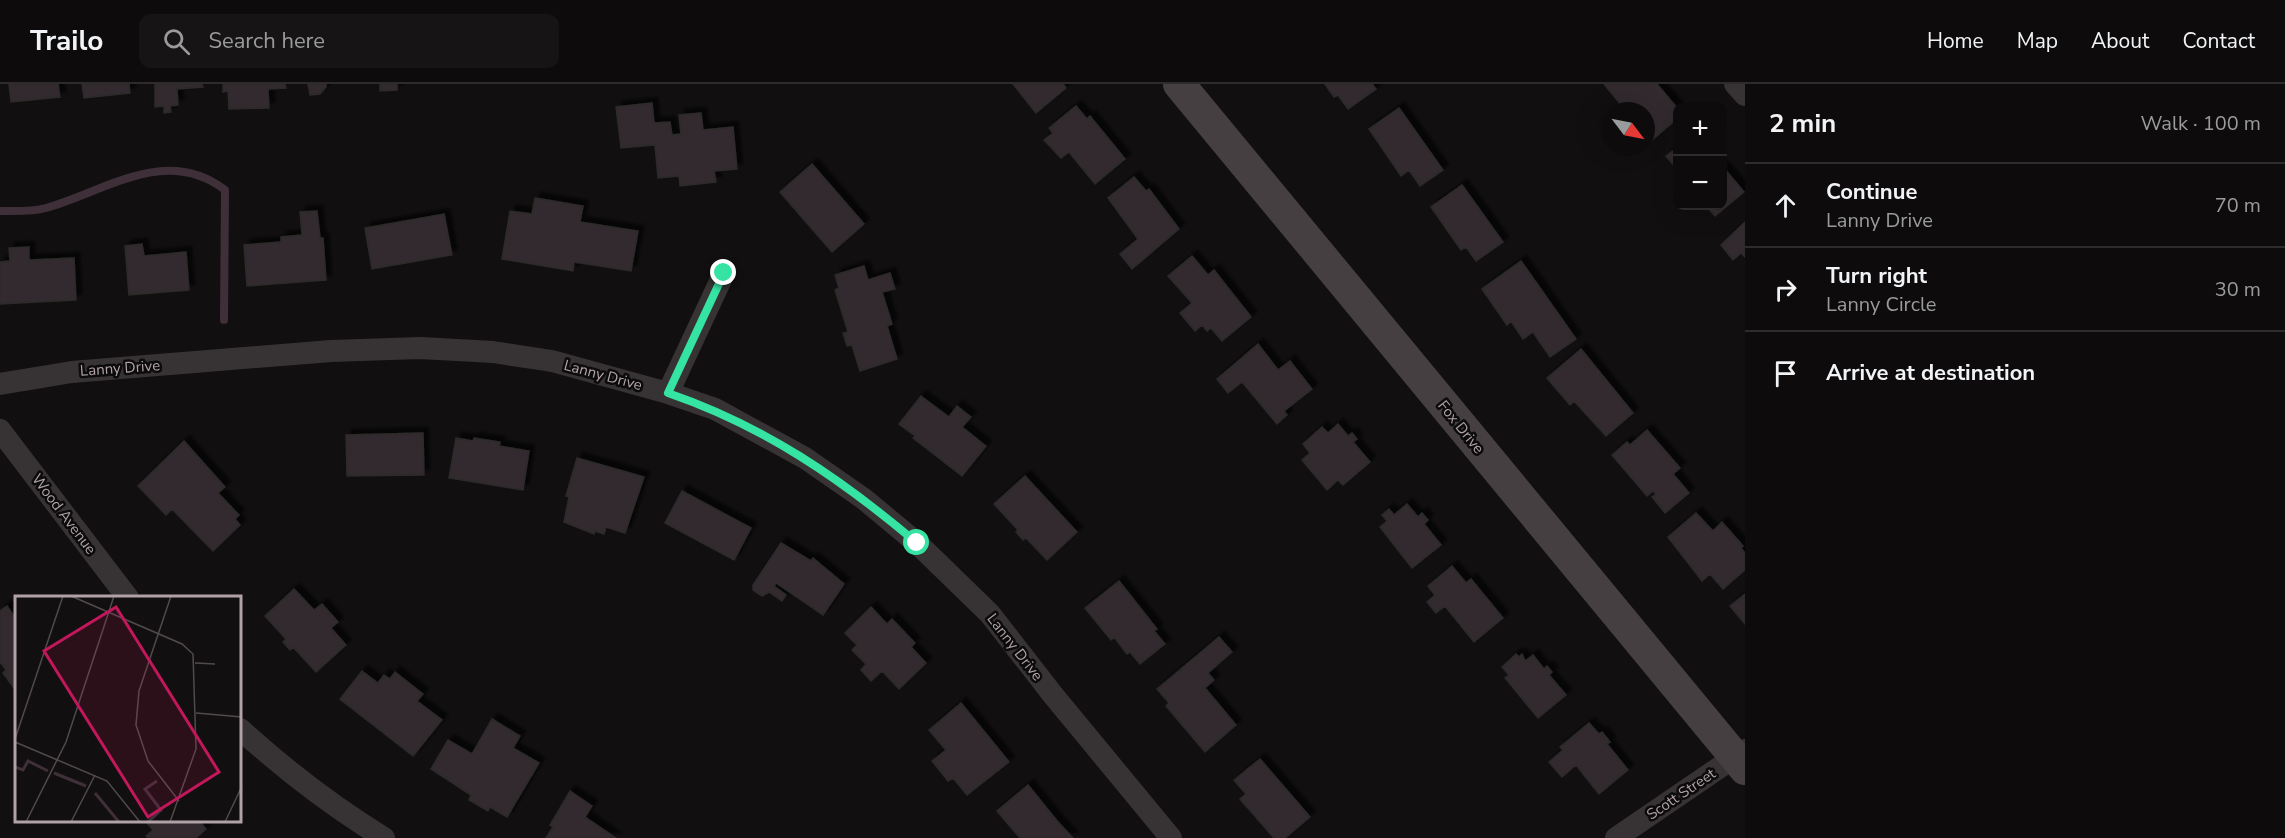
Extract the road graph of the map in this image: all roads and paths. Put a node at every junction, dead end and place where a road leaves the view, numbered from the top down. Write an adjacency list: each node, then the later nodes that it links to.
1 (1179, 84): 10 (main road, Fox Drive)
2 (1735, 84): 3 (street)
3 (1745, 95)
4 (724, 273): 6 (street)
5 (0, 384): 6 (street, Lanny Drive)
6 (668, 393): 12 (street, Lanny Drive)
7 (0, 430): 8 (street, Wood Avenue)
8 (126, 596)
9 (242, 731): 11 (street)
10 (1742, 759): 13 (street, Scott Street)
11 (384, 838)
12 (1171, 838)
13 (1616, 838)

